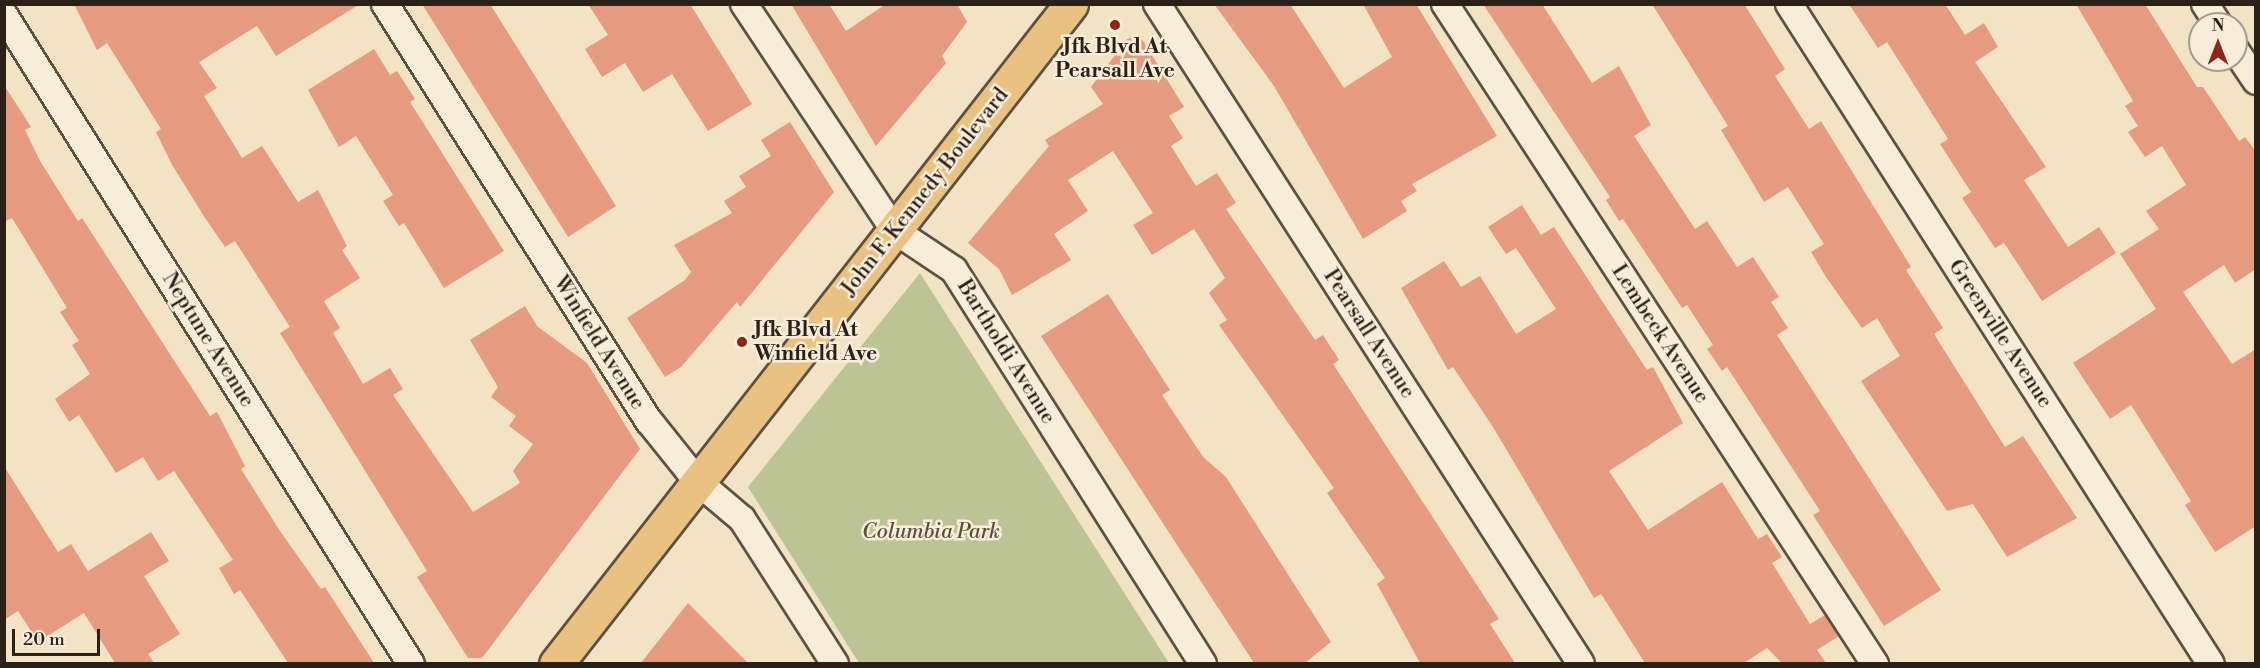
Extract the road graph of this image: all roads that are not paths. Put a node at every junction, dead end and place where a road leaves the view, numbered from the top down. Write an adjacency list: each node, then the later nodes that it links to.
1 (385, 4): 9 (street, Winfield Avenue)
2 (744, 4): 8 (street, Bartholdi Avenue)
3 (1071, 4): 8 (main road, John F. Kennedy Boulevard)
4 (1157, 4): 14 (street, Pearsall Avenue)
5 (1445, 4): 15 (street, Lembeck Avenue)
6 (1790, 4): 16 (street, Greenville Avenue)
7 (4, 15): 10 (street, Neptune Avenue)
8 (894, 230): 9 (main road, John F. Kennedy Boulevard); 13 (street, Bartholdi Avenue)
9 (697, 481): 11 (main road, John F. Kennedy Boulevard); 12 (street, Winfield Avenue)
10 (411, 663)
11 (556, 663)
12 (835, 663)
13 (1203, 663)
14 (1581, 663)
15 (1875, 663)
16 (2211, 663)

